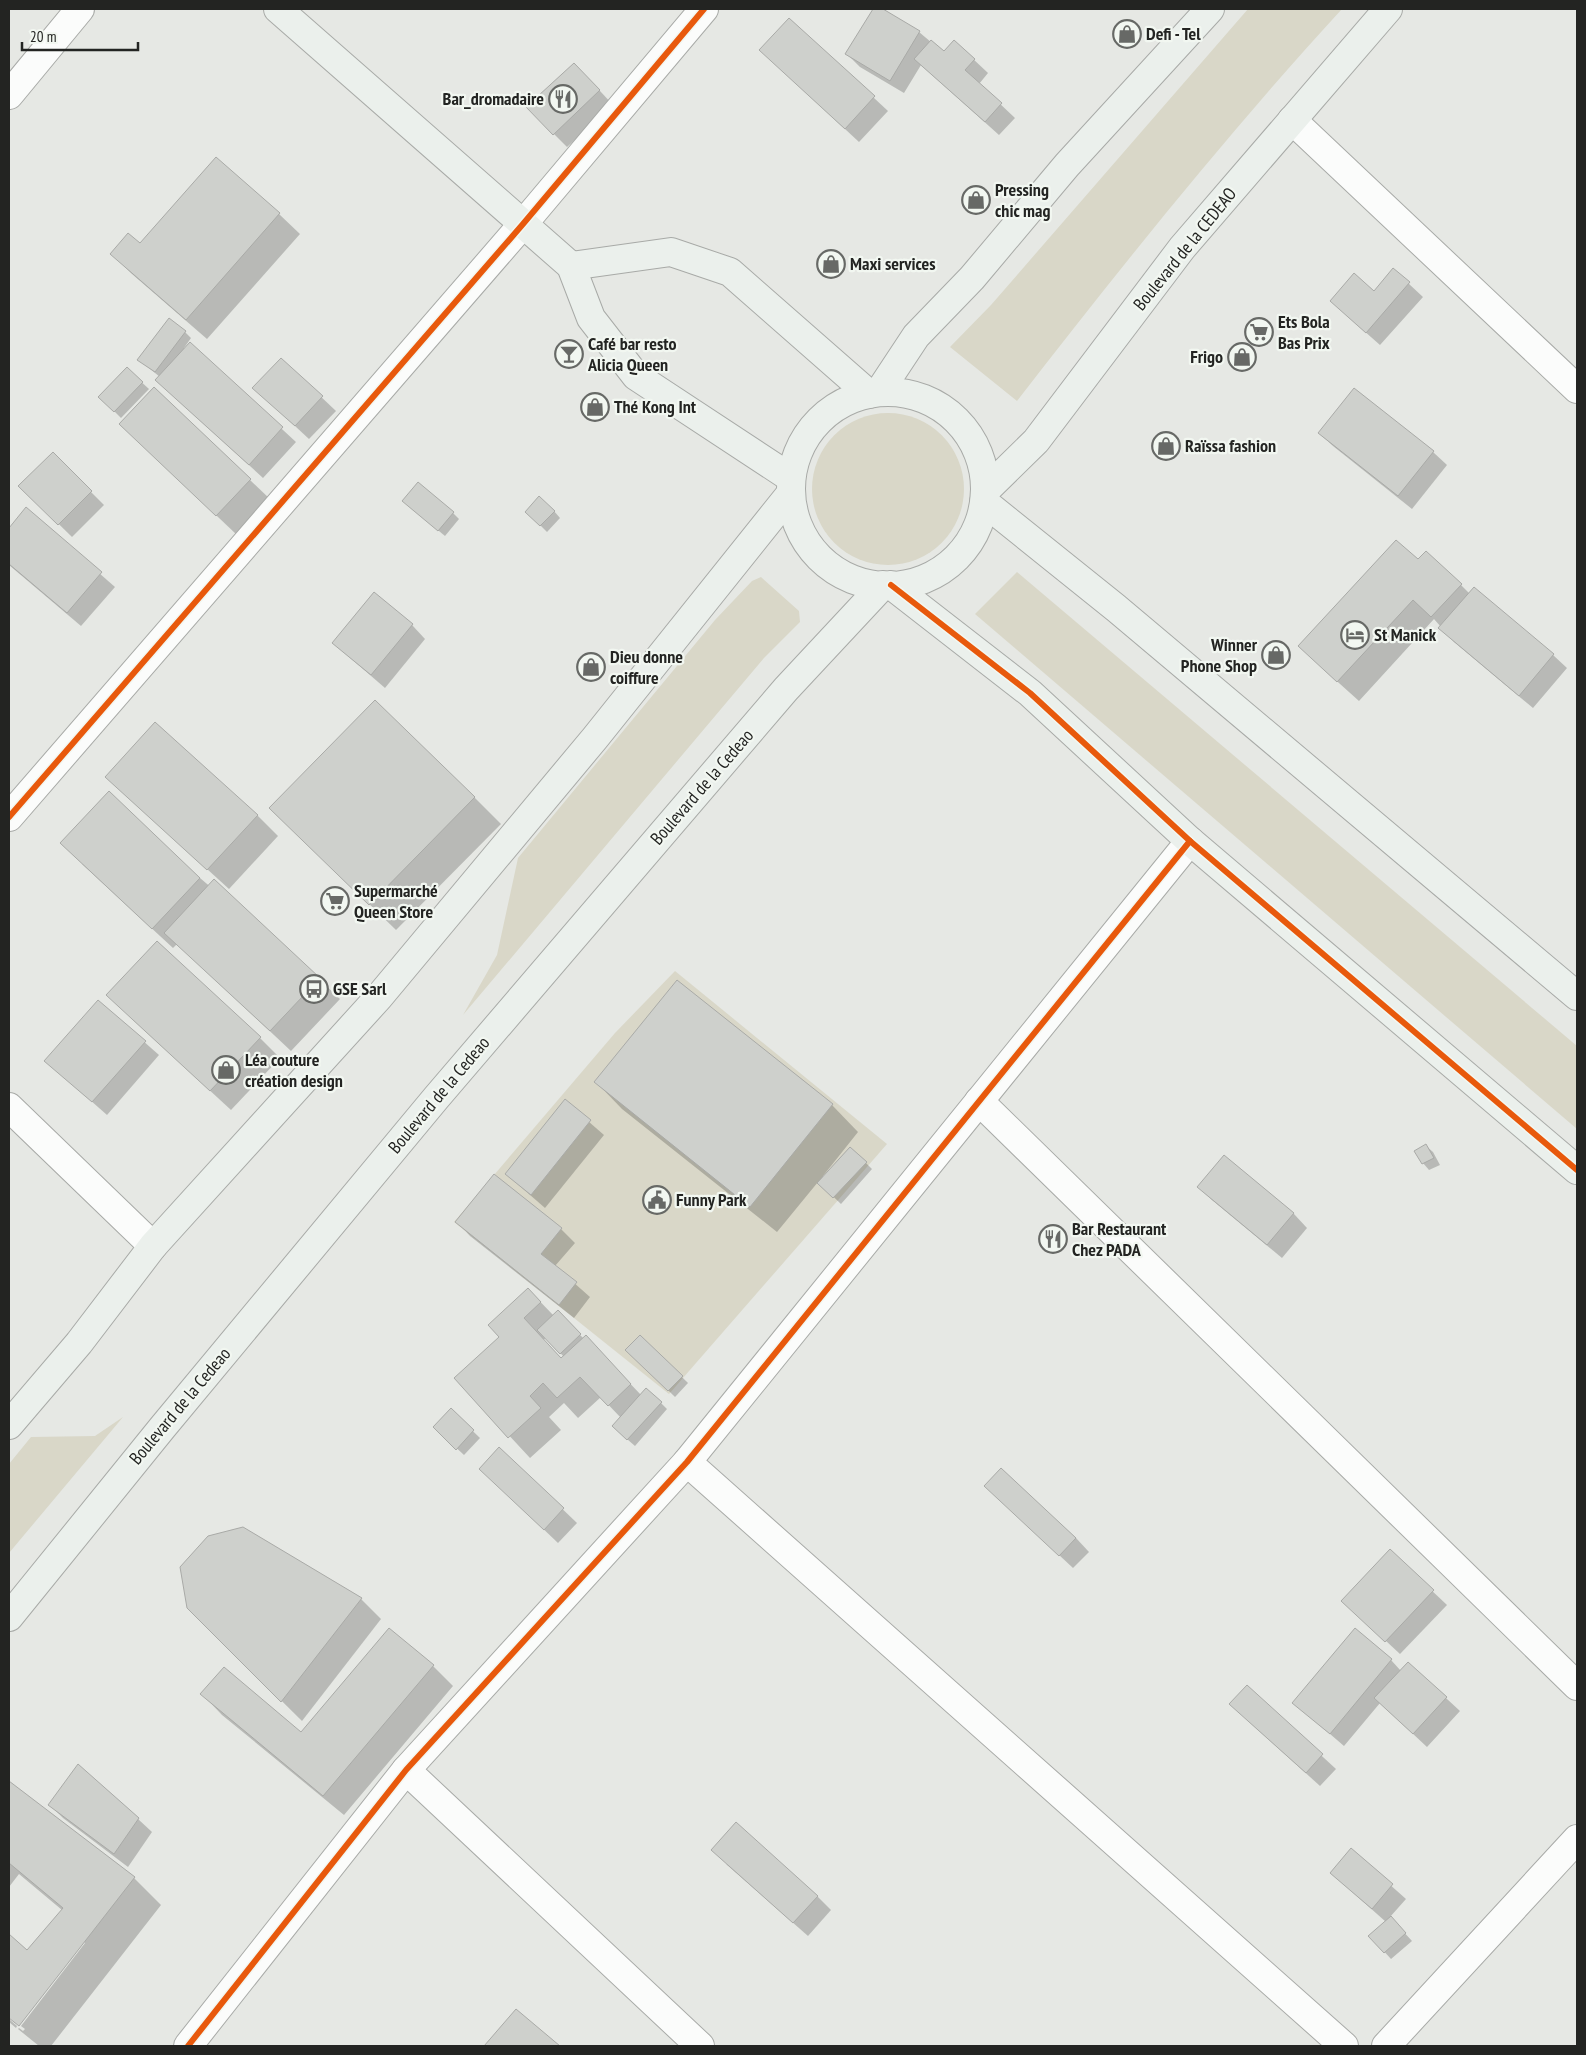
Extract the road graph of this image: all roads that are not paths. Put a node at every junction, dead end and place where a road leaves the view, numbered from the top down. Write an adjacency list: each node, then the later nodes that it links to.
1 (80, 9): 6 (street)
2 (278, 9): 8 (main road)
3 (704, 9): 8 (street)
4 (1210, 9): 11 (main road)
5 (1388, 9): 7 (main road, Boulevard de la CEDEAO)
6 (9, 95)
7 (1292, 120): 10 (street); 13 (main road, Boulevard de la CEDEAO)
8 (523, 224): 9 (main road); 15 (street)
9 (571, 266): 11 (main road); 12 (main road)
10 (1577, 389)
11 (874, 393): 12 (main road); 13 (main road)
12 (791, 486): 14 (main road); 21 (main road)
13 (985, 496): 14 (main road); 17 (main road)
14 (887, 585): 16 (main road); 24 (main road, Boulevard de la Cedeao)
15 (9, 817)
16 (1190, 841): 18 (street); 20 (main road)
17 (1577, 996)
18 (979, 1101): 23 (street); 25 (street)
19 (9, 1107): 21 (street)
20 (1577, 1170)
21 (153, 1246): 22 (main road)
22 (9, 1425)
23 (687, 1462): 26 (street); 30 (street)
24 (9, 1617)
25 (1577, 1686)
26 (406, 1770): 28 (street); 29 (street)
27 (1577, 1839): 31 (street)
28 (188, 2046)
29 (700, 2046)
30 (1344, 2046)
31 (1386, 2046)

